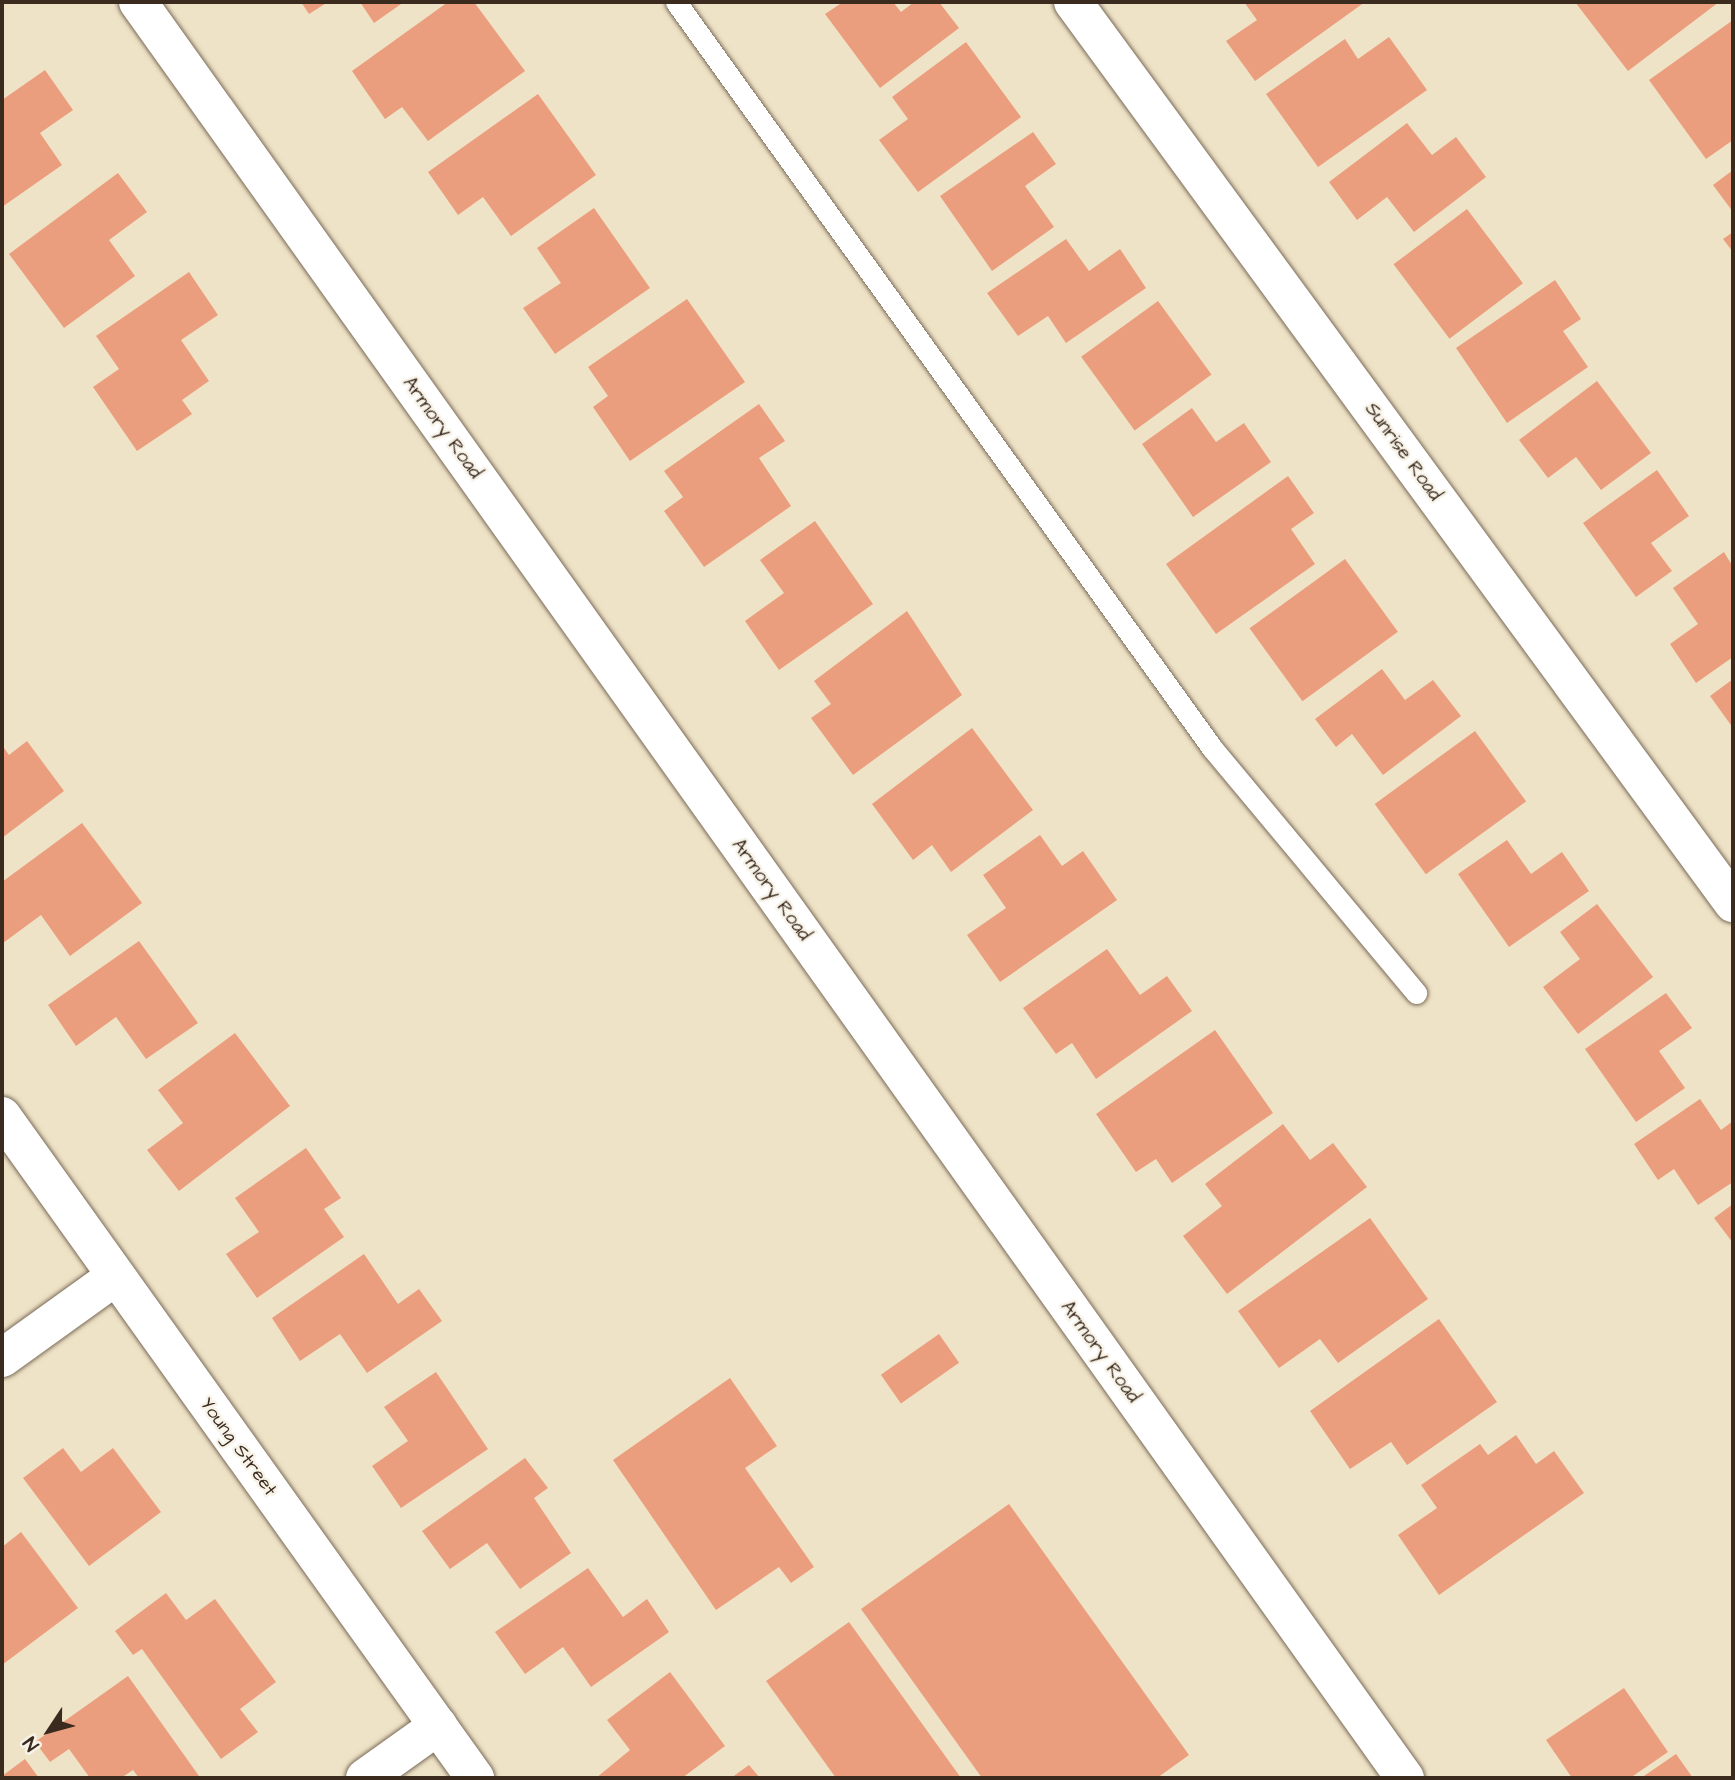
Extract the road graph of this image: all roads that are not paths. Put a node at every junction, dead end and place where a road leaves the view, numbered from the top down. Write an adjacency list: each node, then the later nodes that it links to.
1 (138, 2): 12 (street, Armory Road)
2 (676, 2): 5 (lane)
3 (1073, 2): 4 (street, Sunrise Road)
4 (1733, 903)
5 (1416, 993)
6 (2, 1116): 7 (street, Young Street)
7 (116, 1276): 8 (street); 9 (street, Young Street)
8 (2, 1358)
9 (438, 1726): 10 (street); 11 (street, Young Street)
10 (365, 1778)
11 (475, 1778)
12 (1405, 1778)

